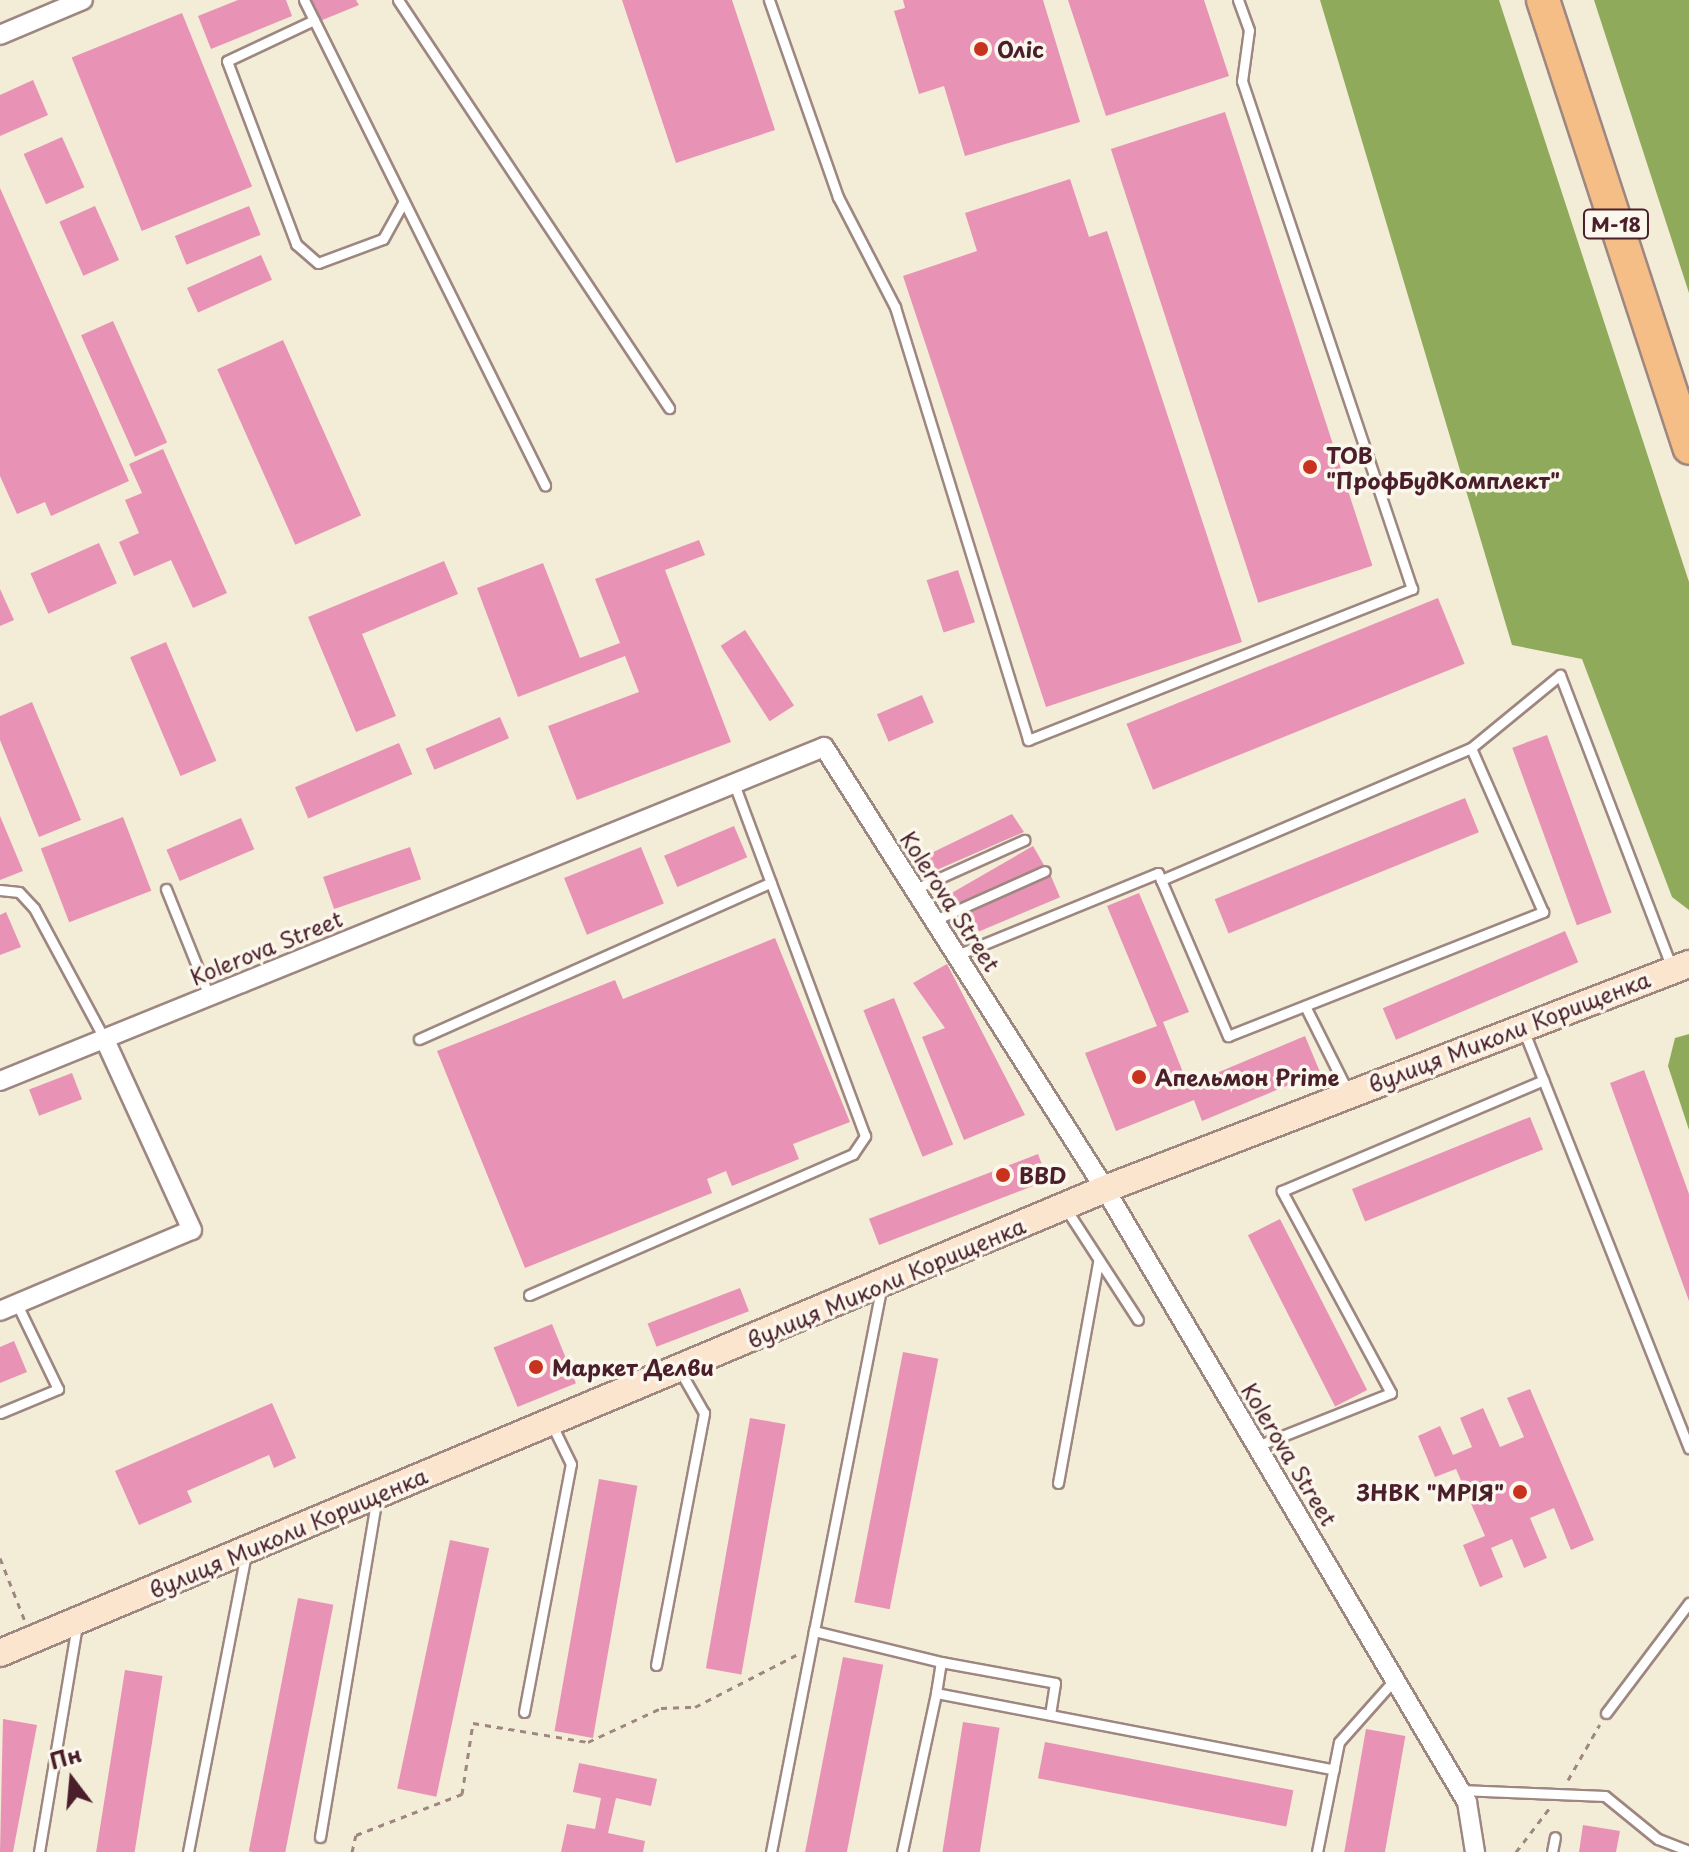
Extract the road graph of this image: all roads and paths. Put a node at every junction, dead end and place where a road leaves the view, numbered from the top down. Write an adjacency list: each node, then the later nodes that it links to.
1 (83, 0): 8 (street)
2 (304, 0): 7 (lane)
3 (398, 0): 10 (lane)
4 (769, 0): 5 (lane)
5 (1238, 0)
6 (1543, 0): 11 (highway, М-18)
7 (314, 20): 9 (lane); 9 (lane)
8 (0, 35)
9 (404, 201): 12 (lane)
10 (669, 408)
11 (1689, 448)
12 (545, 485)
13 (1471, 748): 17 (lane); 24 (lane); 26 (lane)
14 (732, 780): 18 (lane); 20 (street, Kolerova Street); 25 (street, Kolerova Street)
15 (1024, 840): 20 (lane)
16 (1045, 871): 22 (lane)
17 (1161, 880): 23 (lane); 26 (lane)
18 (771, 882): 28 (lane); 37 (lane)
19 (166, 889): 25 (lane)
20 (915, 889): 22 (street, Kolerova Street)
21 (0, 890): 29 (lane)
22 (935, 920): 23 (street, Kolerova Street)
23 (957, 955): 33 (street, Kolerova Street)
24 (1681, 966): 27 (street, вулиця Миколи Корищенка)
25 (209, 996): 29 (street, Kolerova Street)
26 (1305, 1006): 32 (lane)
27 (1520, 1023): 30 (lane); 32 (street, вулиця Миколи Корищенка)
28 (419, 1039)
29 (105, 1040): 31 (street, Kolerova Street); 38 (street)
30 (1543, 1080): 43 (lane); 44 (lane)
31 (0, 1081)
32 (1348, 1092): 33 (street, вулиця Миколи Корищенка)
33 (1105, 1189): 34 (street, вулиця Миколи Корищенка); 43 (street, Kolerova Street)
34 (1064, 1206): 35 (lane); 36 (street, вулиця Миколи Корищенка)
35 (1098, 1262): 39 (lane); 45 (lane)
36 (883, 1283): 40 (street, вулиця Миколи Корищенка); 52 (lane)
37 (529, 1295)
38 (8, 1308): 41 (lane)
39 (1138, 1320)
40 (679, 1369): 42 (street, вулиця Миколи Корищенка); 56 (lane)
41 (0, 1413)
42 (551, 1422): 46 (street, вулиця Миколи Корищенка); 59 (lane)
43 (1257, 1446): 57 (street, Kolerova Street)
44 (1689, 1448)
45 (1058, 1483)
46 (378, 1494): 47 (street, вулиця Миколи Корищенка); 64 (lane)
47 (246, 1550): 50 (street, вулиця Миколи Корищенка); 68 (lane)
48 (0, 1558): 51 (path)
49 (1689, 1603): 60 (lane)
50 (77, 1621): 54 (street, вулиця Миколи Корищенка); 67 (lane)
51 (27, 1624)
52 (814, 1631): 53 (lane); 55 (lane)
53 (810, 1648): 69 (path); 70 (lane)
54 (0, 1653)
55 (941, 1662): 58 (lane); 61 (lane)
56 (656, 1665)
57 (1395, 1679): 62 (lane); 63 (street, Kolerova Street)
58 (936, 1693): 61 (lane); 71 (lane)
59 (524, 1712)
60 (1606, 1713)
61 (1050, 1715): 62 (lane)
62 (1334, 1770): 72 (lane)
63 (1460, 1790): 66 (lane); 73 (street, Kolerova Street)
64 (320, 1837)
65 (1555, 1837): 74 (lane)
66 (1689, 1851)
67 (39, 1852)
68 (188, 1852)
69 (352, 1852)
70 (771, 1852)
71 (902, 1852)
72 (1317, 1852)
73 (1475, 1852)
74 (1552, 1852)

